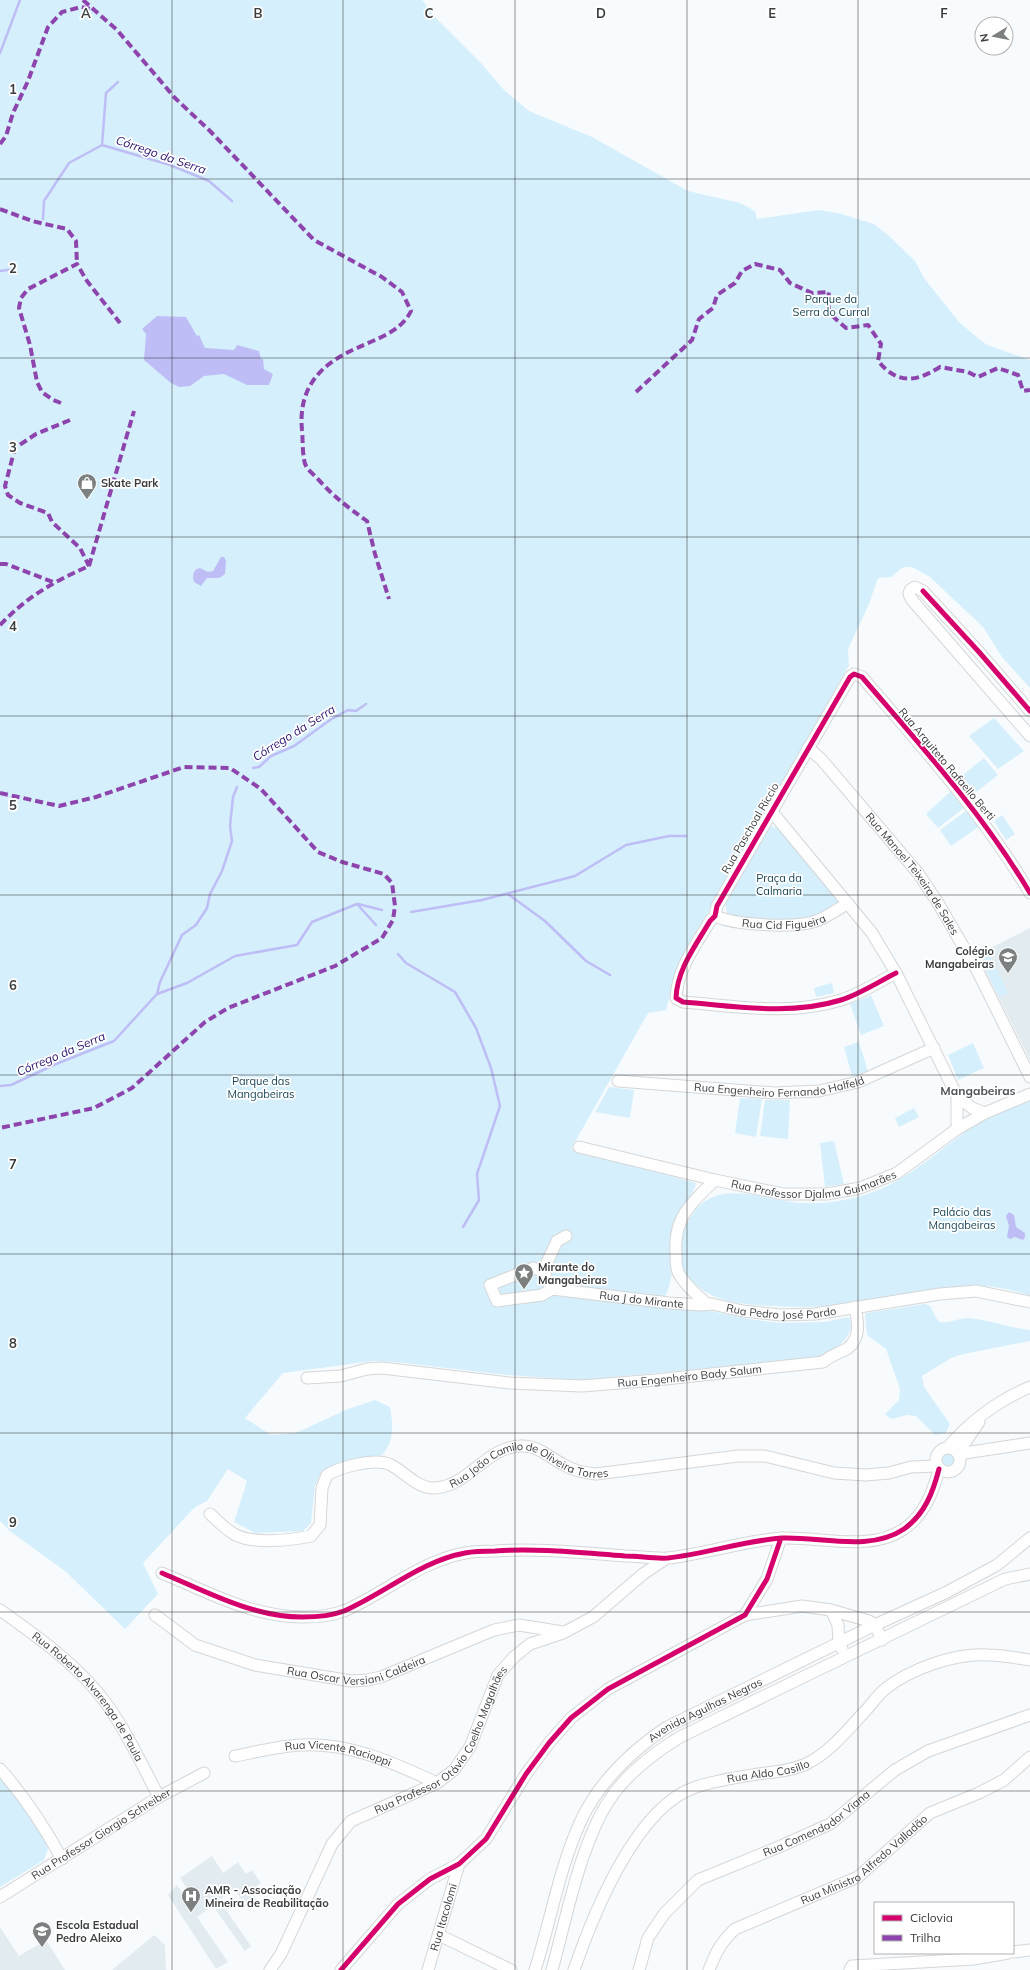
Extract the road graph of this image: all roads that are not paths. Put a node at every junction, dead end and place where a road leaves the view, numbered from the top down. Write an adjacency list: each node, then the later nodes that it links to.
1 (854, 674): 4 (street, Rua Paschoal Riccio); 6 (street, Rua Arquiteto Rafaello Berti)
2 (1030, 711): 3 (street)
3 (1030, 736)
4 (808, 748): 5 (street, Rua Paschoal Riccio); 11 (street, Rua Manoel Teixeira de Sales)
5 (772, 812): 7 (street); 8 (street, Rua Paschoal Riccio)
6 (1030, 893)
7 (848, 903): 8 (street, Rua Cid Figueira); 9 (street)
8 (715, 916): 9 (street, Rua Paschoal Riccio)
9 (896, 974): 10 (street)
10 (934, 1048): 12 (street, Rua Engenheiro Fernando Halfeld); 14 (street)
11 (1030, 1077)
12 (618, 1081)
13 (1030, 1094): 15 (street, Rua Professor Djalma Guimarães)
14 (958, 1096): 15 (street); 16 (street)
15 (985, 1113): 16 (street, Rua Professor Djalma Guimarães)
16 (956, 1129): 18 (street, Rua Professor Djalma Guimarães)
17 (579, 1147): 18 (street, Rua Professor Djalma Guimarães)
18 (716, 1180): 23 (street)
19 (566, 1236): 20 (street)
20 (543, 1270): 21 (street); 21 (street)
21 (552, 1289): 23 (street, Rua J do Mirante)
22 (1030, 1302): 24 (street)
23 (707, 1304): 24 (street, Rua Pedro José Pardo)
24 (855, 1307): 25 (street, Rua Engenheiro Bady Salum)
25 (308, 1378)
26 (1030, 1387): 28 (street)
27 (1030, 1443): 28 (street)
28 (956, 1455): 29 (street); 29 (street)
29 (941, 1465): 30 (street, Rua João Camilo de Oliveira Torres); 31 (street)
30 (210, 1514)
31 (781, 1538): 33 (street); 41 (street)
32 (1030, 1538): 34 (street, Avenida Agulhas Negras)
33 (666, 1558): 35 (street); 45 (street, Rua Professor Otávio Coelho Magalhães)
34 (997, 1565): 37 (street); 44 (street, Avenida Agulhas Negras)
35 (162, 1573)
36 (1030, 1574): 37 (street, Avenida Agulhas Negras)
37 (1005, 1579): 46 (street, Avenida Agulhas Negras)
38 (0, 1610): 56 (street, Rua Roberto Alvarenga de Paula)
39 (831, 1610): 41 (street); 42 (street); 43 (street)
40 (155, 1615): 45 (street, Rua Oscar Versiani Caldeira)
41 (745, 1615): 58 (street)
42 (854, 1616): 43 (street); 44 (street)
43 (838, 1625): 47 (street)
44 (875, 1625): 46 (street); 47 (street, Avenida Agulhas Negras)
45 (563, 1633): 55 (street, Rua Professor Otávio Coelho Magalhães)
46 (882, 1640): 48 (street, Avenida Agulhas Negras)
47 (839, 1643): 48 (street); 68 (street, Avenida Agulhas Negras)
48 (846, 1658): 69 (street, Avenida Agulhas Negras)
49 (1030, 1660): 70 (street, Rua Aldo Casillo)
50 (1030, 1715): 71 (street, Rua Comendador Viana)
51 (235, 1756): 55 (street, Rua Vicente Racioppi)
52 (1030, 1757): 72 (street, Rua Ministro Alfredo Valladão)
53 (0, 1769): 57 (street)
54 (204, 1773): 56 (street, Rua Professor Giorgio Schreiber)
55 (437, 1783): 64 (street, Rua Professor Otávio Coelho Magalhães)
56 (158, 1797): 57 (street, Rua Professor Giorgio Schreiber)
57 (62, 1858): 59 (street, Rua Professor Giorgio Schreiber)
58 (459, 1864): 60 (street, Rua Itacolomi); 65 (street)
59 (0, 1896)
60 (439, 1935): 66 (street, Rua Itacolomi); 67 (street)
61 (1030, 1950): 62 (street)
62 (1014, 1952)
63 (1002, 1954): 73 (street)
64 (270, 1970)
65 (341, 1970)
66 (428, 1970)
67 (511, 1970)
68 (535, 1970)
69 (552, 1970)
70 (574, 1970)
71 (638, 1970)
72 (709, 1970)
73 (850, 1970)

